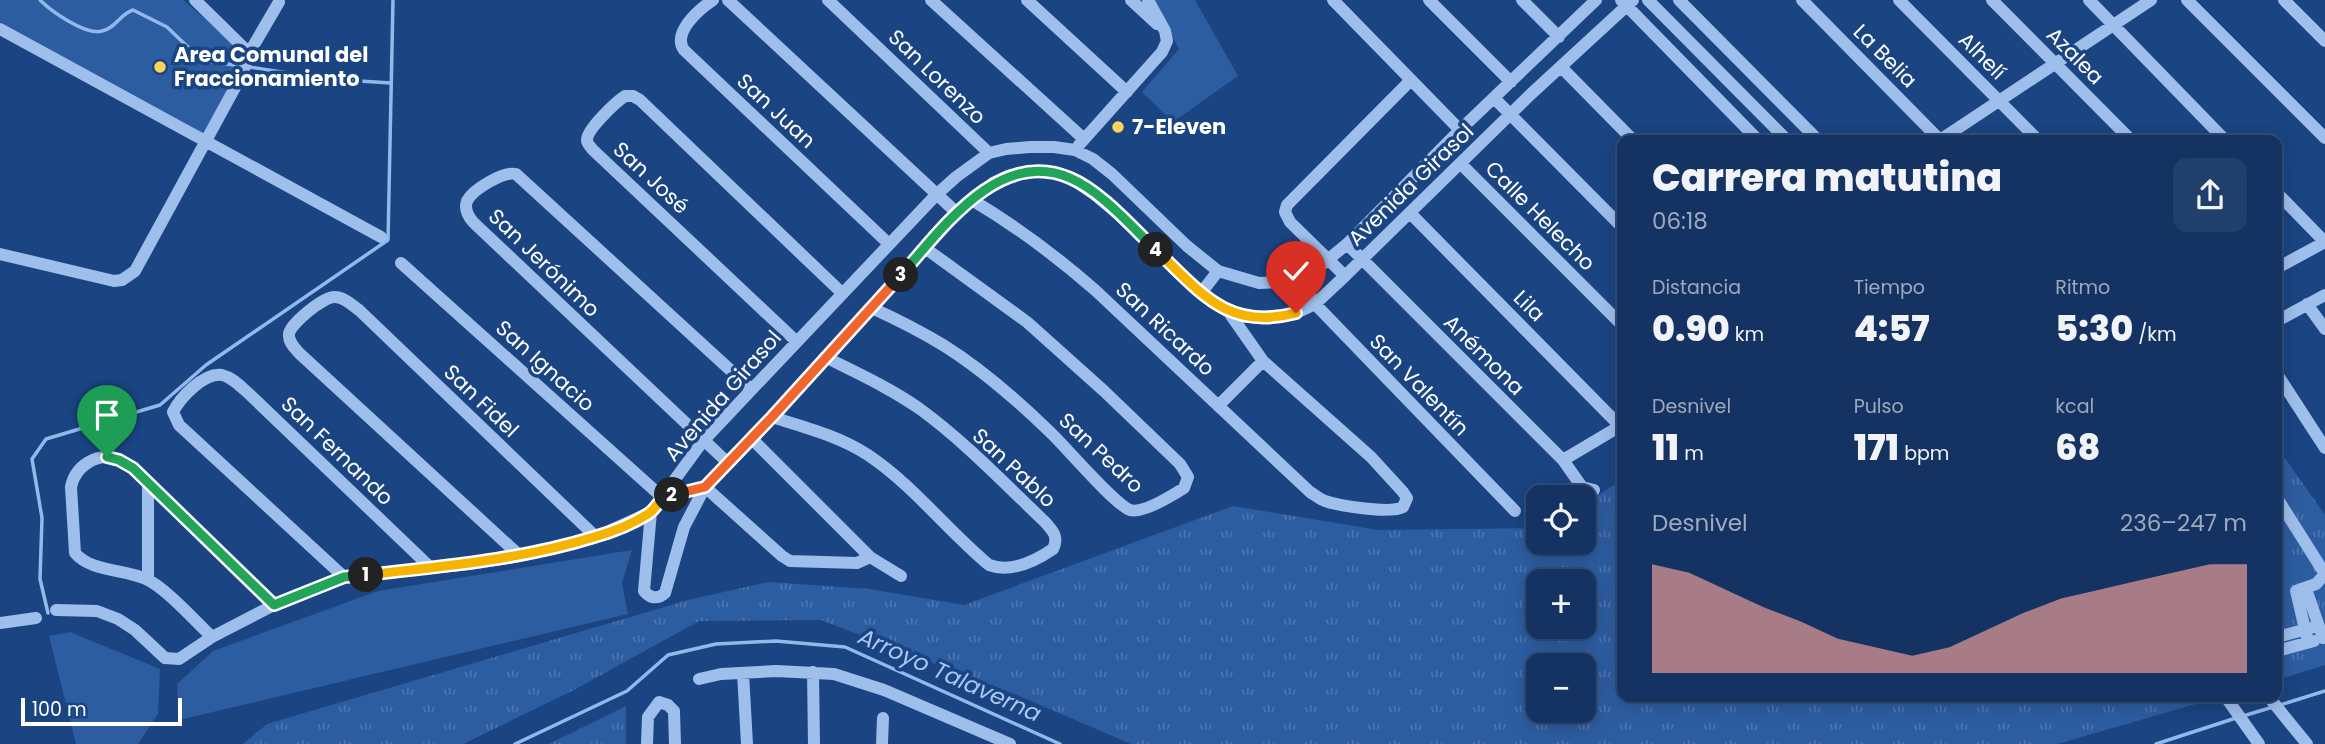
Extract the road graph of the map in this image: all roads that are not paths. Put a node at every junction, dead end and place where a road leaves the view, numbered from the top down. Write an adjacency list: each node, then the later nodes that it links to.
1 (195, 0): 29 (street)
2 (713, 0): 62 (street, San Juan)
3 (728, 0): 54 (street)
4 (828, 0): 52 (street, San Lorenzo)
5 (931, 0): 49 (street)
6 (1027, 0): 34 (street)
7 (1131, 0): 26 (street)
8 (1148, 0): 26 (street)
9 (1333, 0): 32 (street)
10 (1429, 0): 33 (street)
11 (1522, 0): 27 (street)
12 (1597, 0): 27 (street, Avenida Girasol)
13 (1648, 0): 41 (street)
14 (1679, 0): 42 (street)
15 (1802, 0): 43 (street, La Belia)
16 (1899, 0): 36 (street, Alhelí)
17 (1992, 0): 30 (street, Azalea)
18 (2089, 0): 24 (street)
19 (2151, 0): 24 (street)
20 (2187, 0): 48 (street)
21 (2284, 0): 28 (street)
22 (279, 2): 29 (street)
23 (1626, 2): 31 (street, Avenida Girasol); 40 (street)
24 (2114, 26): 30 (street); 47 (street)
25 (0, 29): 50 (street)
26 (1166, 31): 34 (street)
27 (1559, 37): 33 (street, Avenida Girasol)
28 (2325, 41)
29 (248, 55): 50 (street)
30 (2054, 63): 36 (street); 46 (street, Azalea)
31 (1561, 67): 37 (street, Avenida Girasol); 39 (street)
32 (1410, 80): 38 (street); 66 (street)
33 (1511, 82): 35 (street, Avenida Girasol)
34 (1127, 92): 49 (street)
35 (1494, 98): 37 (street); 38 (street, Avenida Girasol)
36 (1999, 100): 44 (street); 45 (street, Alhelí)
37 (1510, 115): 53 (street, Avenida Girasol); 59 (street)
38 (1460, 130): 63 (street, Avenida Girasol)
39 (1628, 135)
40 (1753, 135)
41 (1782, 135)
42 (1813, 135)
43 (1935, 135)
44 (1947, 135)
45 (2033, 135)
46 (2126, 135)
47 (2220, 135)
48 (2325, 138)
49 (1084, 139): 51 (street)
50 (205, 141): 60 (street); 65 (street)
51 (1075, 150): 52 (street, Avenida Girasol); 70 (street, Avenida Girasol)
52 (989, 153): 54 (street, Avenida Girasol)
53 (1461, 164): 58 (street, Avenida Girasol); 81 (street, Calle Helecho)
54 (936, 195): 57 (street); 62 (street, Avenida Girasol)
55 (2282, 198): 61 (street)
56 (972, 200): 57 (street, Avenida Girasol); 74 (street, Avenida Girasol); 88 (street, San Ricardo)
57 (957, 213): 64 (street, Avenida Girasol)
58 (1410, 213): 67 (street, Avenida Girasol); 90 (street, Lila)
59 (1617, 222)
60 (381, 237)
61 (2325, 242): 69 (street)
62 (888, 243): 73 (street, Avenida Girasol)
63 (1347, 244): 66 (street, Avenida Girasol); 67 (street, Anémona)
64 (925, 248): 78 (street, Avenida Girasol); 78 (street, San Pedro)
65 (0, 254)
66 (1330, 260): 71 (street); 72 (street, Avenida Girasol)
67 (1362, 260): 71 (street, Avenida Girasol); 95 (street, Anémona)
68 (401, 263): 100 (street, San Ignacio)
69 (2282, 265)
70 (1218, 271): 72 (street, Avenida Girasol); 74 (street)
71 (1346, 276): 76 (street, Avenida Girasol)
72 (1302, 281): 76 (street, San Valentín)
73 (842, 293): 83 (street, Avenida Girasol); 83 (street, San José)
74 (1201, 293): 79 (street, Avenida Girasol)
75 (2325, 295): 77 (street)
76 (1315, 304): 79 (street, Avenida Girasol); 102 (street, San Valentín)
77 (2307, 304): 80 (street); 82 (street)
78 (872, 308): 84 (street, Avenida Girasol)
79 (1227, 311): 85 (street)
80 (2282, 318)
81 (1617, 320)
82 (2325, 329)
83 (797, 342): 87 (street, Avenida Girasol)
84 (825, 357): 89 (street, Avenida Girasol); 89 (street, San Pablo)
85 (1263, 361): 88 (street); 88 (street, San Ricardo)
86 (2282, 382): 94 (street)
87 (751, 389): 93 (street, Avenida Girasol); 93 (street, San Jerónimo)
88 (1218, 406)
89 (772, 417): 92 (street, Avenida Girasol)
90 (1617, 421)
91 (1617, 427): 95 (street)
92 (751, 438): 96 (street, Avenida Girasol); 106 (street)
93 (703, 441): 96 (street, San Jerónimo); 100 (street, Avenida Girasol)
94 (2325, 448)
95 (1563, 460): 98 (street, Anémona)
96 (727, 463): 99 (street, Avenida Girasol)
97 (148, 483): 110 (street); 110 (street); 112 (street)
98 (1581, 485)
99 (705, 487): 100 (street); 103 (street, Avenida Girasol); 106 (street)
100 (662, 497): 103 (street, Avenida Girasol)
101 (2282, 506): 111 (street)
102 (1515, 511)
103 (651, 512): 104 (street)
104 (596, 537): 105 (street); 105 (street, San Fidel)
105 (520, 556): 107 (street)
106 (870, 557): 108 (street)
107 (430, 567): 109 (street); 109 (street, San Fernando)
108 (901, 576)
109 (344, 577): 112 (street)
110 (148, 580): 118 (street)
111 (2306, 589): 116 (street); 117 (street)
112 (274, 605): 118 (street)
113 (56, 610): 118 (street)
114 (36, 618): 115 (street)
115 (0, 623)
116 (2323, 631): 117 (street)
117 (2306, 636): 119 (street); 120 (street)
118 (212, 637)
119 (2282, 637)
120 (2282, 648)
121 (813, 672): 122 (street); 130 (street); 132 (street)
122 (743, 673): 123 (street); 129 (street)
123 (699, 679)
124 (2229, 702): 133 (street)
125 (2273, 702): 134 (street)
126 (883, 718): 131 (street)
127 (647, 744): 128 (street)
128 (675, 744)
129 (747, 744)
130 (814, 744)
131 (882, 744)
132 (1010, 744)
133 (2259, 744)
134 (2307, 744)

